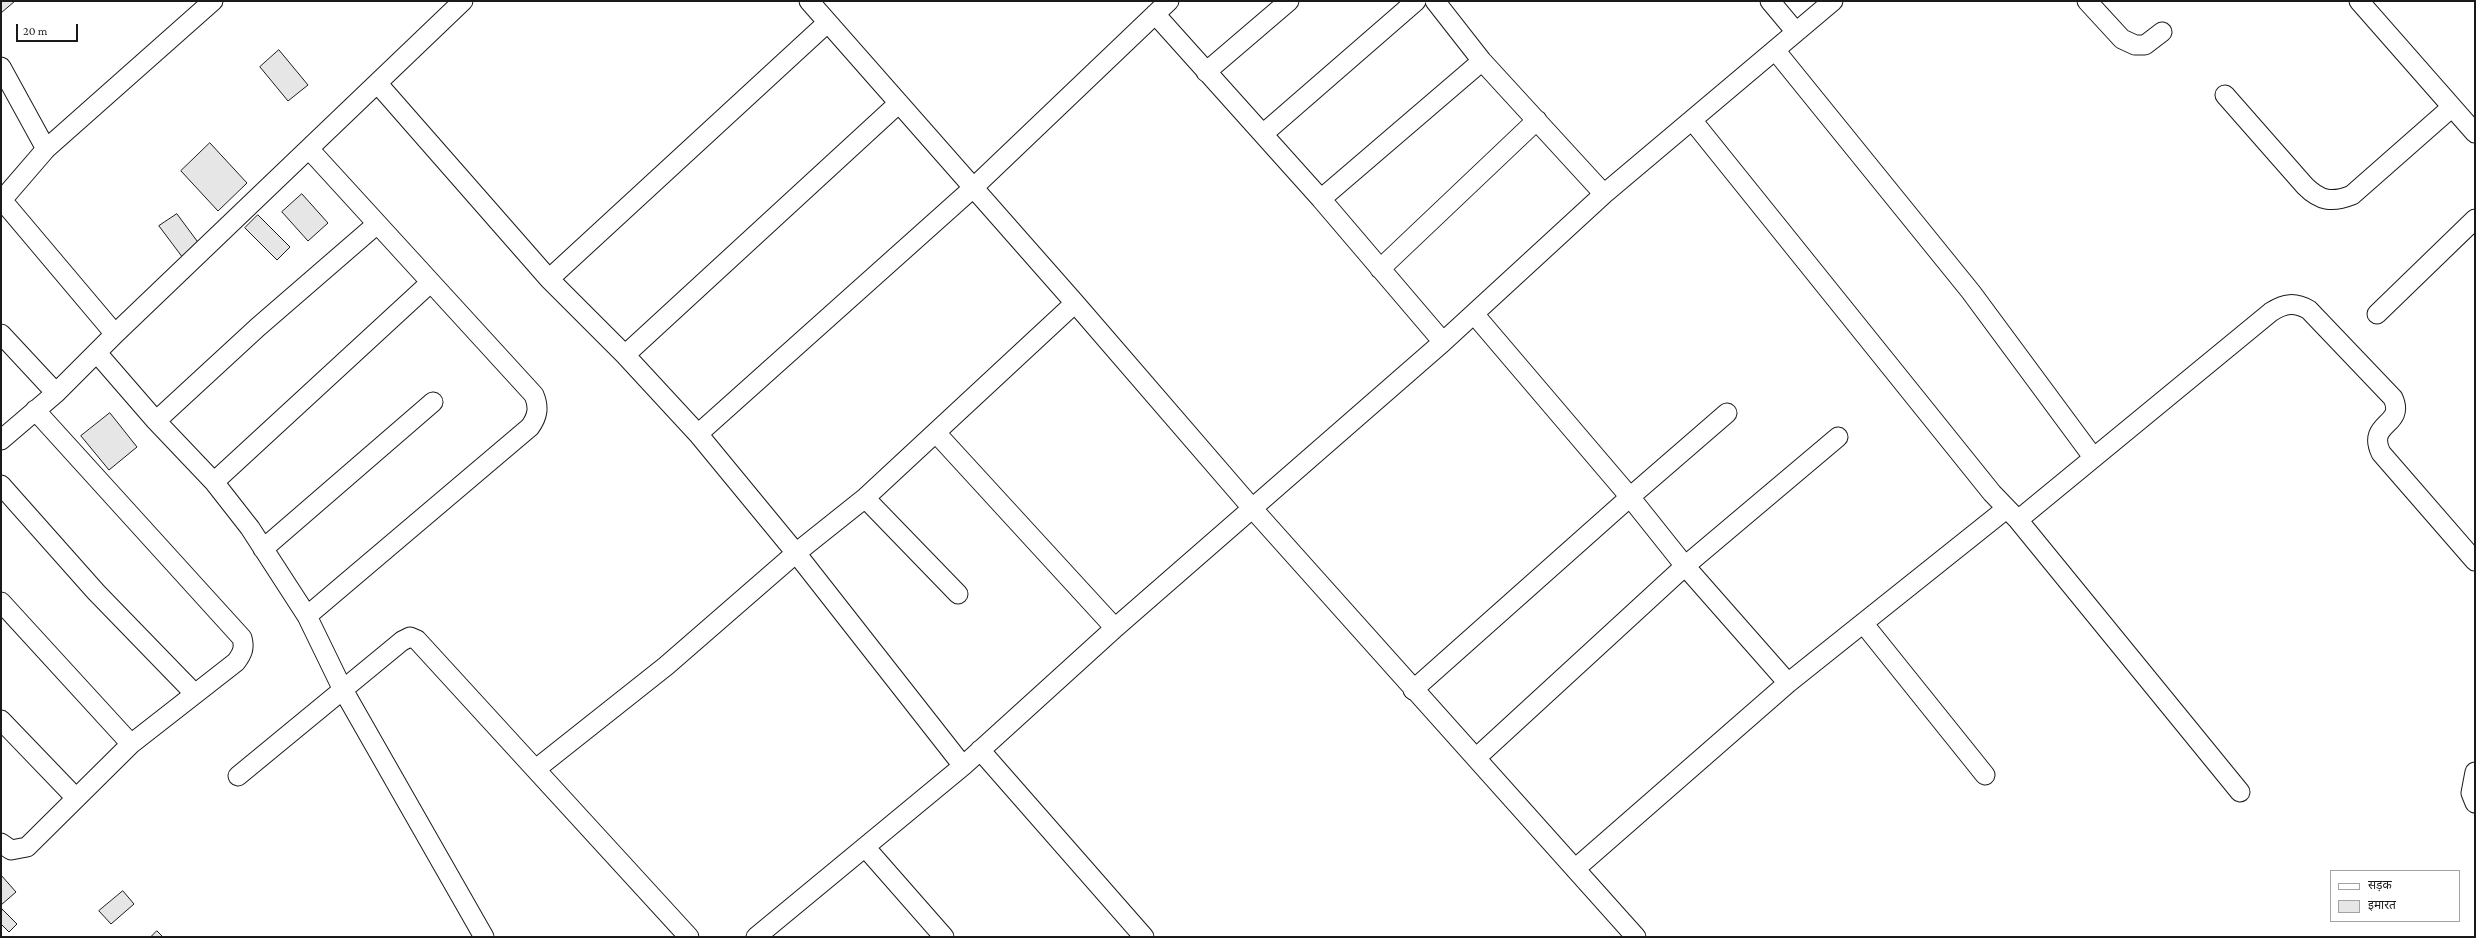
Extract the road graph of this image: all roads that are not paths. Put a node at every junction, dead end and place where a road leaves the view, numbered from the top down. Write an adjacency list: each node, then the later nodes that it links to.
1 (463, 1): 20 (street)
2 (809, 1): 13 (street)
3 (1169, 1): 12 (street)
4 (1289, 1): 19 (street)
5 (1416, 1): 27 (street)
6 (1435, 1): 17 (street)
7 (1770, 1): 14 (street)
8 (1833, 1): 14 (street)
9 (2088, 1): 15 (street)
10 (2359, 1): 23 (street)
11 (203, 4): 28 (street)
12 (1155, 14): 19 (street); 30 (street)
13 (828, 23): 22 (street); 37 (street)
14 (1796, 32): 16 (street)
15 (2162, 32)
16 (1775, 50): 25 (street); 56 (street)
17 (1482, 61): 24 (street); 32 (street)
18 (1, 67): 28 (street)
19 (1206, 72): 27 (street)
20 (378, 84): 29 (street); 37 (street)
21 (2225, 95): 23 (street)
22 (899, 103): 30 (street); 46 (street)
23 (2452, 107): 26 (street)
24 (1537, 120): 31 (street); 36 (street)
25 (1692, 120): 31 (street); 62 (street)
26 (2475, 133)
27 (1263, 134): 32 (street)
28 (46, 149): 33 (street)
29 (309, 149): 35 (street); 43 (street)
30 (973, 188): 39 (street); 52 (street)
31 (1604, 194): 40 (street)
32 (1321, 199): 36 (street)
33 (1, 200): 43 (street)
34 (2475, 219): 41 (street)
35 (377, 224): 38 (street); 51 (street)
36 (1380, 269): 44 (street)
37 (550, 279): 46 (street)
38 (430, 283): 57 (street); 69 (street)
39 (1076, 303): 53 (street); 61 (street)
40 (1474, 314): 44 (street); 59 (street)
41 (2378, 314)
42 (1, 334): 47 (street)
43 (115, 334): 45 (street)
44 (1443, 342): 61 (street)
45 (97, 354): 47 (street); 51 (street)
46 (625, 354): 52 (street)
47 (56, 393): 49 (street)
48 (433, 402): 63 (street)
49 (35, 410): 55 (street); 75 (street)
50 (1727, 413): 59 (street)
51 (156, 421): 57 (street)
52 (698, 434): 64 (street)
53 (937, 434): 60 (street); 71 (street)
54 (1838, 436): 66 (street)
55 (1, 440)
56 (2093, 457): 62 (street); 65 (street)
57 (214, 482): 63 (street)
58 (1, 486): 75 (street)
59 (1630, 497): 66 (street); 74 (street)
60 (866, 498): 64 (street); 67 (street)
61 (1252, 508): 71 (street); 74 (street)
62 (2012, 514): 70 (street); 85 (street)
63 (263, 548): 69 (street)
64 (796, 553): 80 (street); 81 (street)
65 (2475, 561)
66 (1685, 566): 72 (street); 79 (street)
67 (958, 594)
68 (1, 602): 77 (street)
69 (307, 616): 73 (street)
70 (1863, 623): 72 (street); 83 (street)
71 (1115, 628): 78 (street)
72 (1788, 683): 90 (street)
73 (342, 688): 81 (street); 84 (street); 91 (street)
74 (1413, 690): 79 (street)
75 (194, 693): 77 (street)
76 (1, 720): 86 (street)
77 (131, 744): 86 (street)
78 (980, 750): 80 (street); 95 (street)
79 (1476, 758): 90 (street)
80 (963, 766): 89 (street)
81 (536, 769): 92 (street)
82 (2475, 772): 87 (street)
83 (1985, 775)
84 (238, 776)
85 (2240, 792)
86 (76, 798): 88 (street)
87 (2475, 803)
88 (1, 843)
89 (865, 847): 93 (street); 94 (street)
90 (1575, 869): 96 (street)
91 (484, 937)
92 (689, 937)
93 (756, 937)
94 (944, 937)
95 (1144, 937)
96 (1636, 937)

